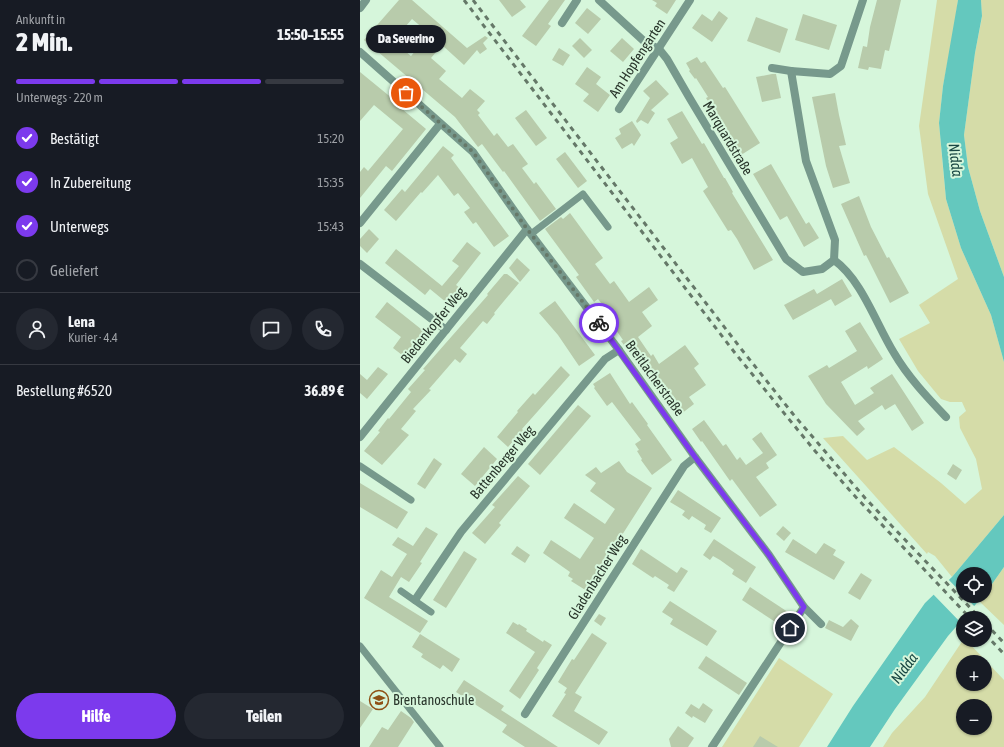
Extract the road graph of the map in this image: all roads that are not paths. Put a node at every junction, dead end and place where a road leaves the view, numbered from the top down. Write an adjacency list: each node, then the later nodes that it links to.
1 (366, 0): 6 (street)
2 (577, 0): 7 (street)
3 (599, 0): 8 (street, Marquardstraße)
4 (690, 0): 8 (street, Am Hopfengarten)
5 (863, 0): 11 (street)
6 (360, 8)
7 (562, 23)
8 (659, 49): 12 (street, Am Hopfengarten); 17 (street, Marquardstraße)
9 (360, 52): 13 (street, Breitlacherstraße)
10 (772, 68): 11 (street)
11 (791, 71): 17 (street)
12 (619, 109)
13 (440, 124): 14 (street); 16 (street, Breitlacherstraße)
14 (360, 223)
15 (608, 227): 16 (lane)
16 (529, 232): 19 (street, Biedenkopfer Weg); 20 (street, Breitlacherstraße)
17 (834, 260): 21 (street)
18 (360, 264): 19 (street)
19 (446, 330): 22 (street, Biedenkopfer Weg)
20 (619, 350): 23 (street, Breitlacherstraße); 27 (street, Battenberger Weg)
21 (946, 417)
22 (360, 436)
23 (695, 457): 28 (street, Breitlacherstraße); 32 (street, Gladenbacher Weg)
24 (360, 466): 25 (lane)
25 (411, 500)
26 (401, 591): 27 (lane)
27 (415, 600): 29 (lane)
28 (804, 607): 30 (street, Breitlacherstraße); 34 (street)
29 (431, 612)
30 (821, 624)
31 (360, 646): 33 (lane)
32 (525, 714)
33 (440, 747)
34 (712, 747)

